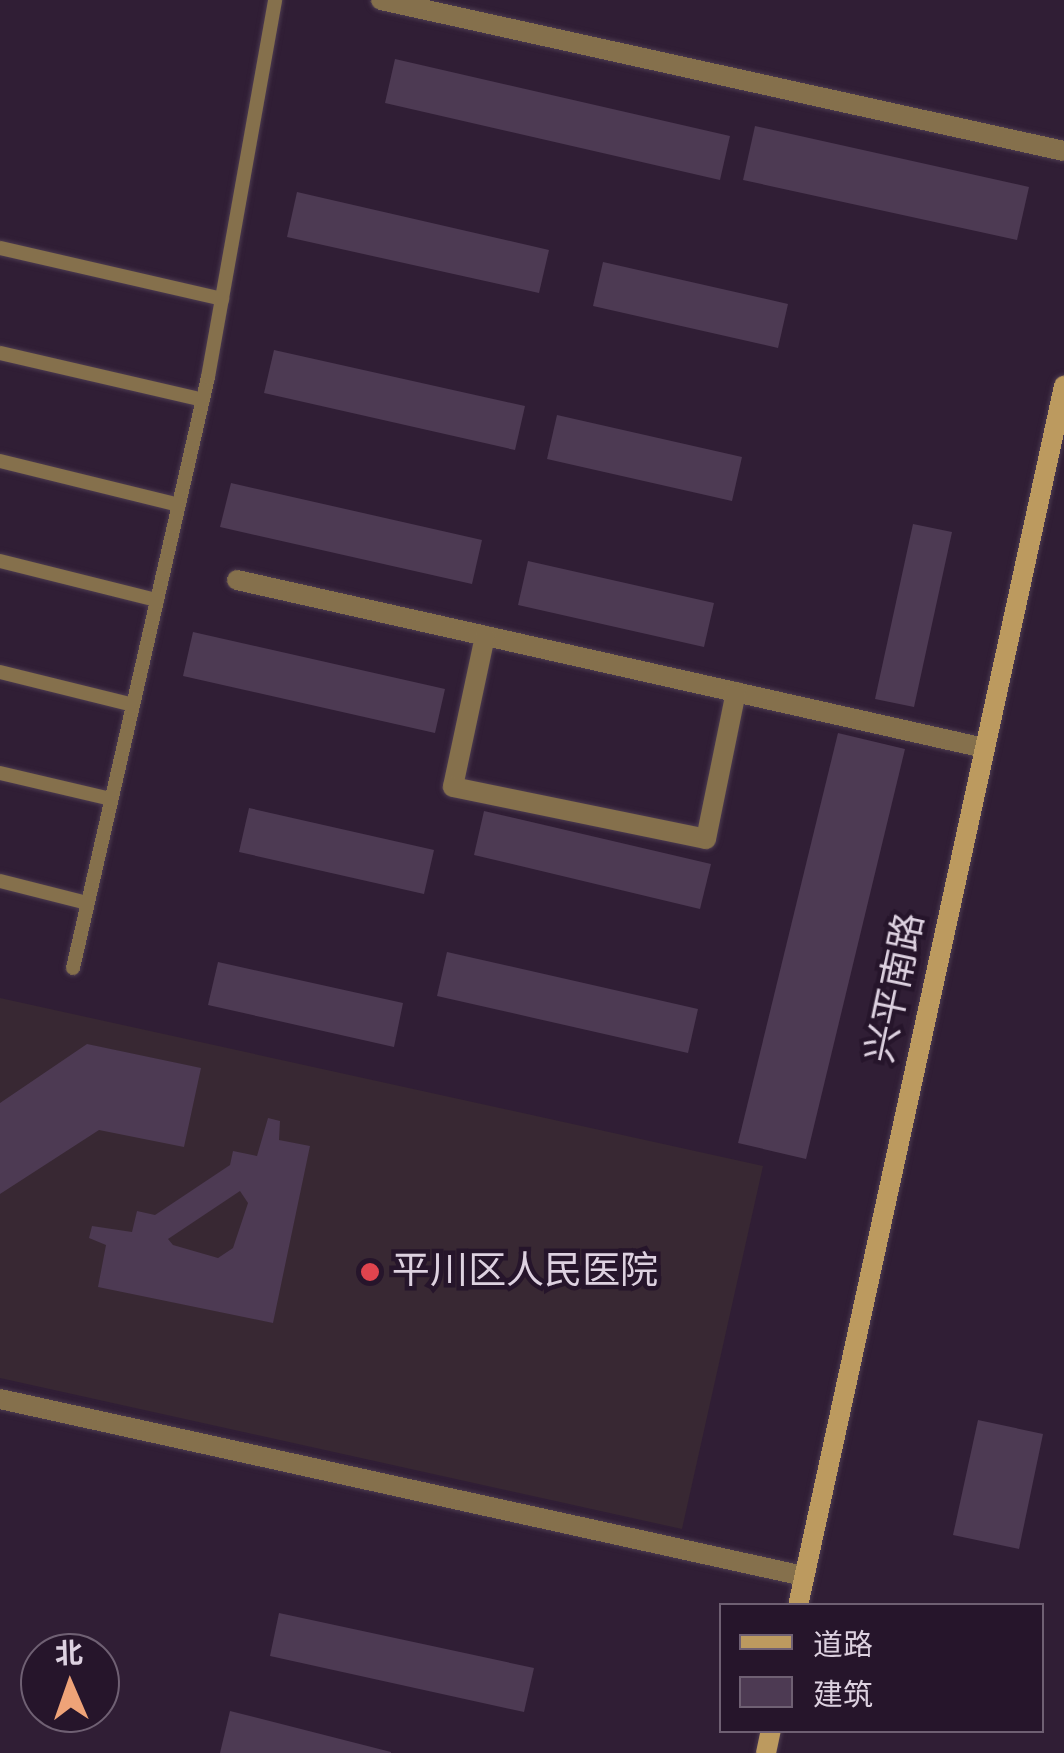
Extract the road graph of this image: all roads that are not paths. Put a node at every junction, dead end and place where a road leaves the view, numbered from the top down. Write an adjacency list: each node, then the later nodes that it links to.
1 (275, 0): 5 (lane)
2 (381, 0): 3 (street)
3 (1064, 152)
4 (0, 248): 5 (lane)
5 (222, 299): 8 (lane)
6 (0, 353): 8 (lane)
7 (1064, 386): 18 (main road, 兴平南路)
8 (203, 400): 10 (lane)
9 (0, 461): 10 (lane)
10 (179, 506): 13 (lane)
11 (0, 560): 13 (lane)
12 (237, 580): 14 (street)
13 (157, 600): 17 (lane)
14 (484, 636): 16 (street); 16 (street)
15 (0, 672): 17 (lane)
16 (736, 692): 18 (street)
17 (133, 706): 20 (lane)
18 (984, 748): 25 (main road, 兴平南路)
19 (0, 772): 20 (lane)
20 (111, 799): 22 (lane)
21 (0, 882): 22 (lane)
22 (88, 903): 23 (lane)
23 (73, 968)
24 (0, 1398): 25 (street)
25 (804, 1576): 26 (main road, 兴平南路)
26 (799, 1603)

